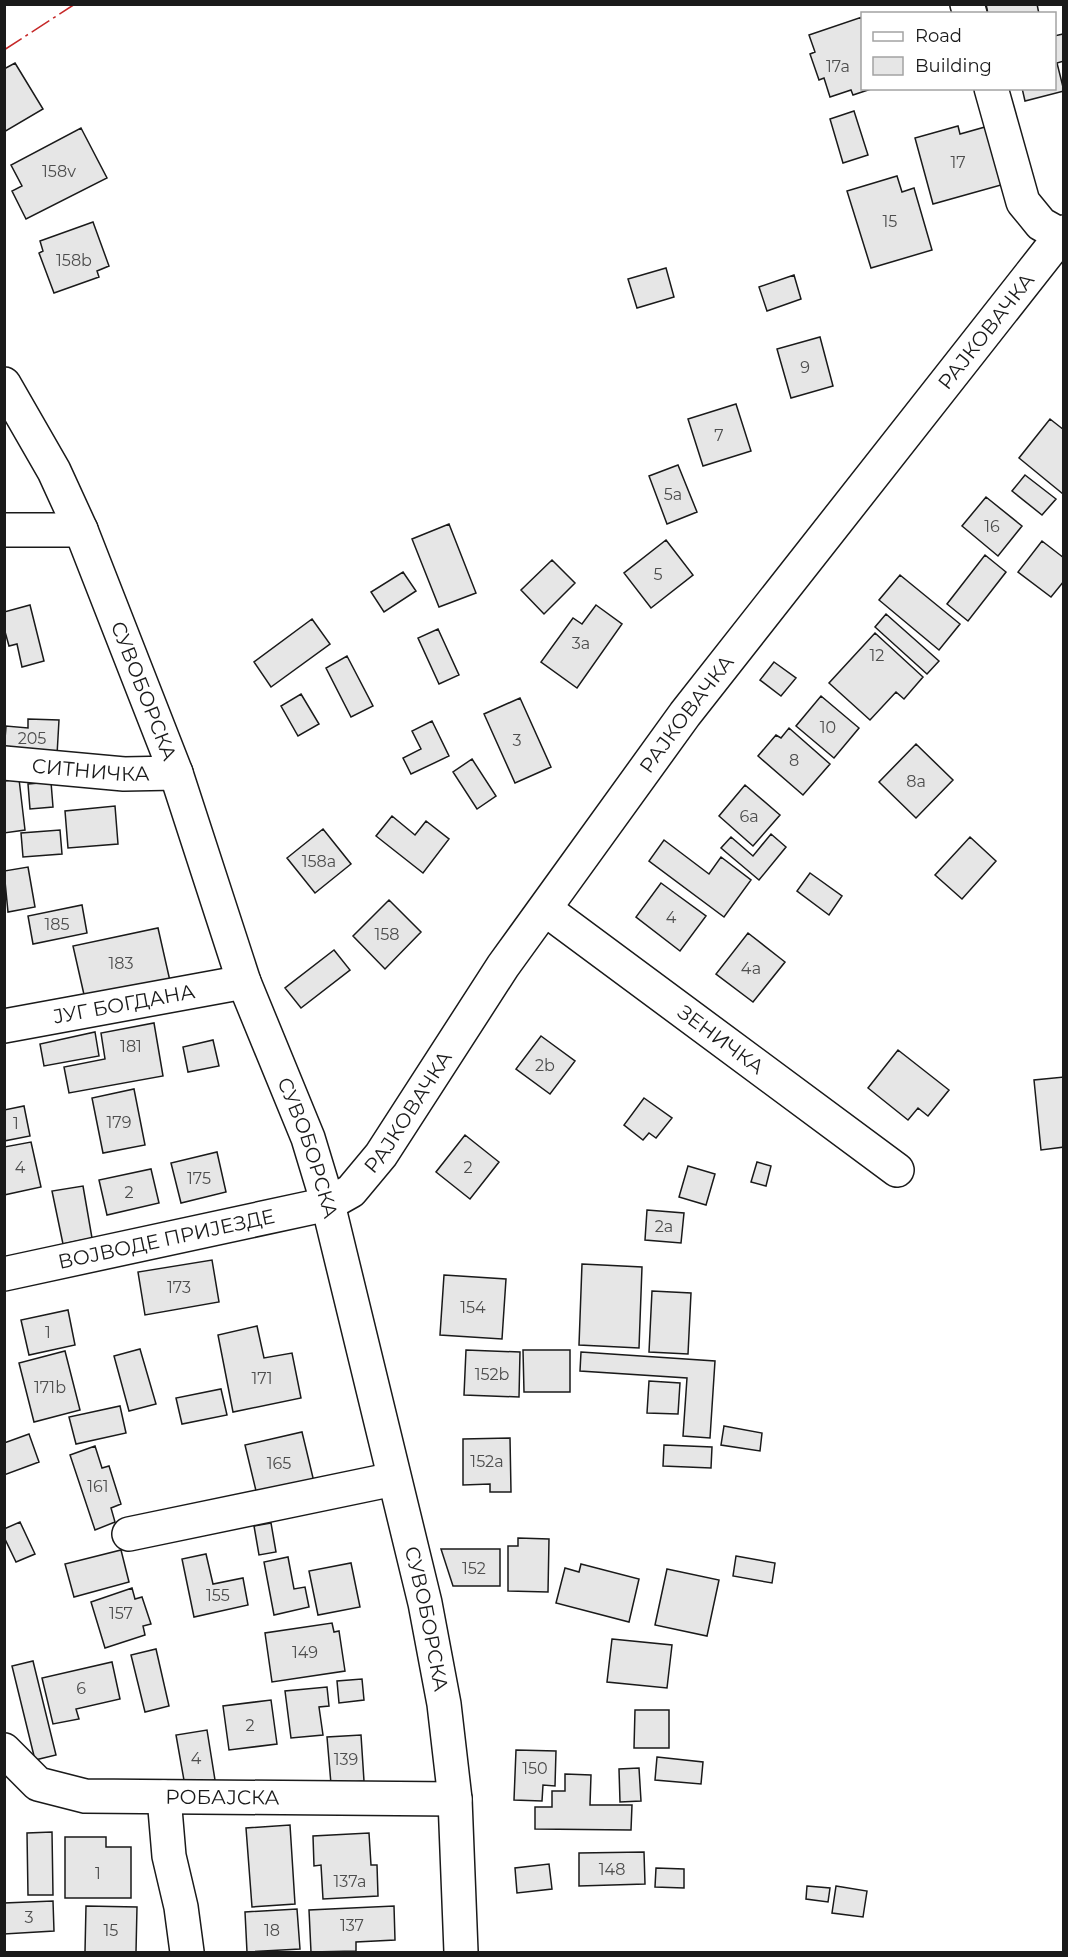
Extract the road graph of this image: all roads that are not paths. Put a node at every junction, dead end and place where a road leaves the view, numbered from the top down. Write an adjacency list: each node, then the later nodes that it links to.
1 (992, 90): 2 (main road)
2 (1062, 235): 8 (main road, РАЈКОВАЧКА)
3 (4, 384): 5 (main road, СУВОБОРСКА)
4 (4, 530): 5 (main road)
5 (81, 530): 7 (main road, СУВОБОРСКА)
6 (4, 763): 7 (main road, СИТНИЧКА)
7 (176, 772): 9 (main road, СУВОБОРСКА)
8 (545, 909): 11 (main road, ЗЕНИЧКА); 12 (main road, РАЈКОВАЧКА)
9 (244, 982): 10 (main road, ЈУГ БОГДАНА); 12 (main road, СУВОБОРСКА)
10 (4, 1026)
11 (897, 1170)
12 (328, 1204): 13 (main road, ВОЈВОДЕ ПРИЈЕЗДЕ); 14 (main road, СУВОБОРСКА)
13 (4, 1274)
14 (394, 1479): 15 (main road); 18 (main road, СУВОБОРСКА)
15 (129, 1534)
16 (4, 1750): 17 (main road, РОБАЈСКА)
17 (164, 1797): 18 (main road, РОБАЈСКА); 19 (main road)
18 (455, 1799): 20 (main road, СУВОБОРСКА)
19 (187, 1953)
20 (461, 1953)

